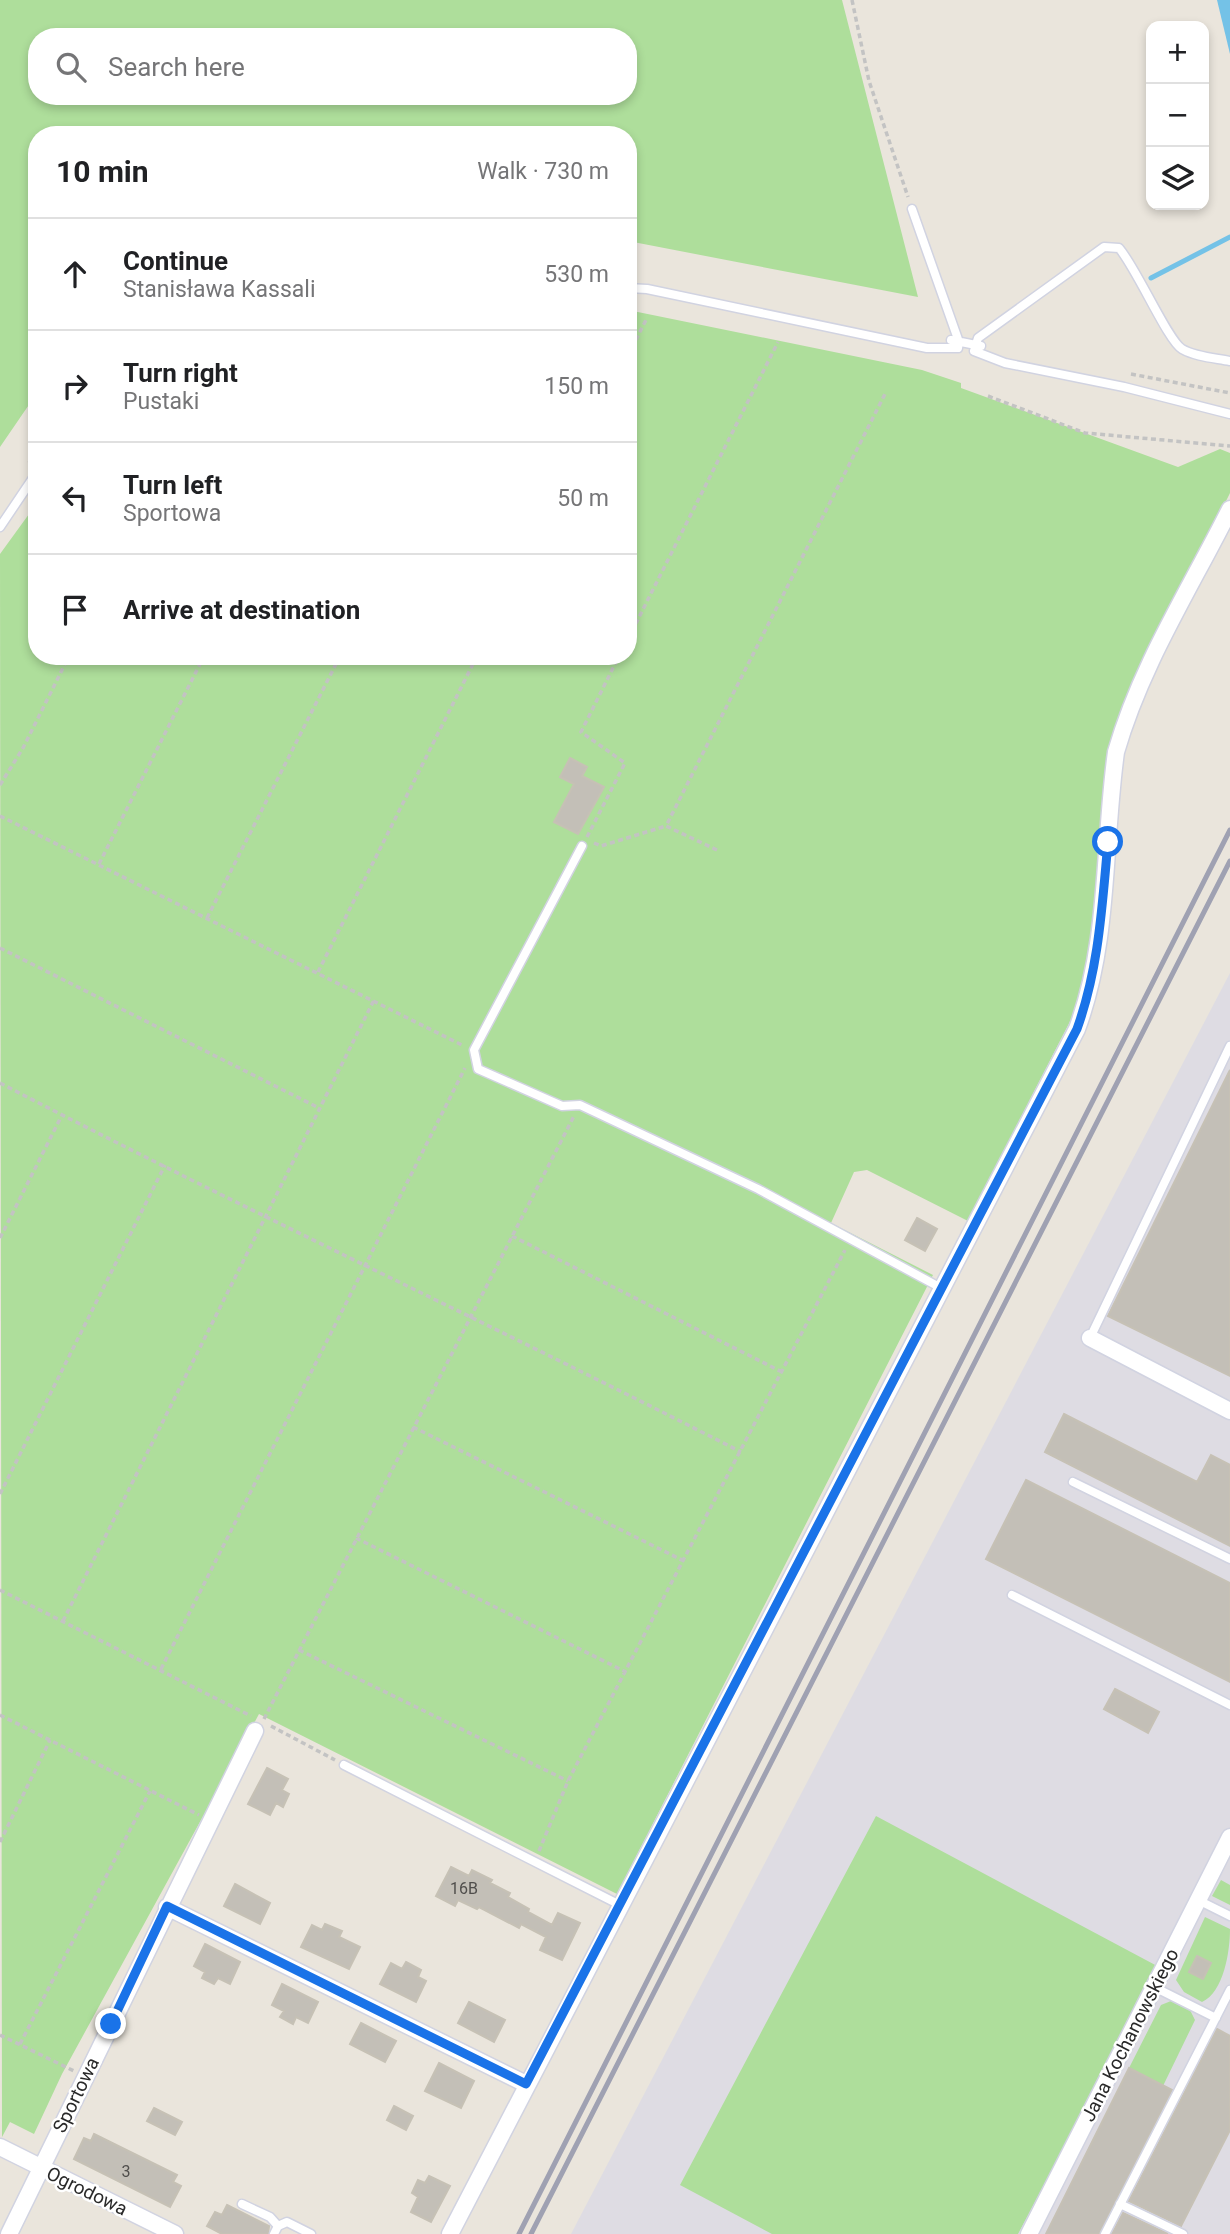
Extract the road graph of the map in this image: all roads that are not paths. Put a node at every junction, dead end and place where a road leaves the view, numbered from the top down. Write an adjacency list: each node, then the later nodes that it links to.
1 (912, 209): 3 (lane)
2 (637, 290): 3 (lane)
3 (955, 341): 4 (lane)
4 (978, 345): 5 (lane); 6 (lane)
5 (1230, 361)
6 (1230, 414)
7 (28, 485): 9 (lane)
8 (1230, 509): 12 (street)
9 (0, 527)
10 (582, 846): 12 (lane)
11 (1230, 1046): 13 (lane)
12 (943, 1289): 23 (street)
13 (1090, 1338): 14 (street)
14 (1230, 1411)
15 (1073, 1482): 16 (lane)
16 (1230, 1559)
17 (1012, 1595): 18 (lane)
18 (1230, 1705)
19 (259, 1726): 24 (street, Sportowa)
20 (344, 1765): 23 (lane)
21 (1230, 1837): 22 (street, Jana Kochanowskiego)
22 (1198, 1900): 25 (lane); 26 (street, Jana Kochanowskiego)
23 (620, 1905): 29 (street)
24 (167, 1906): 29 (street); 31 (street, Sportowa)
25 (1230, 1916)
26 (1154, 1987): 28 (lane); 39 (street, Jana Kochanowskiego)
27 (1230, 1990): 28 (lane)
28 (1216, 2018): 33 (lane)
29 (526, 2084): 38 (street)
30 (0, 2147): 31 (street, Ogrodowa)
31 (41, 2168): 35 (street, Sportowa); 36 (street, Ogrodowa)
32 (242, 2204): 34 (lane)
33 (1120, 2204): 40 (lane); 41 (lane)
34 (276, 2230): 37 (lane)
35 (9, 2234)
36 (175, 2234)
37 (311, 2234)
38 (450, 2234)
39 (1029, 2234)
40 (1105, 2234)
41 (1183, 2234)

